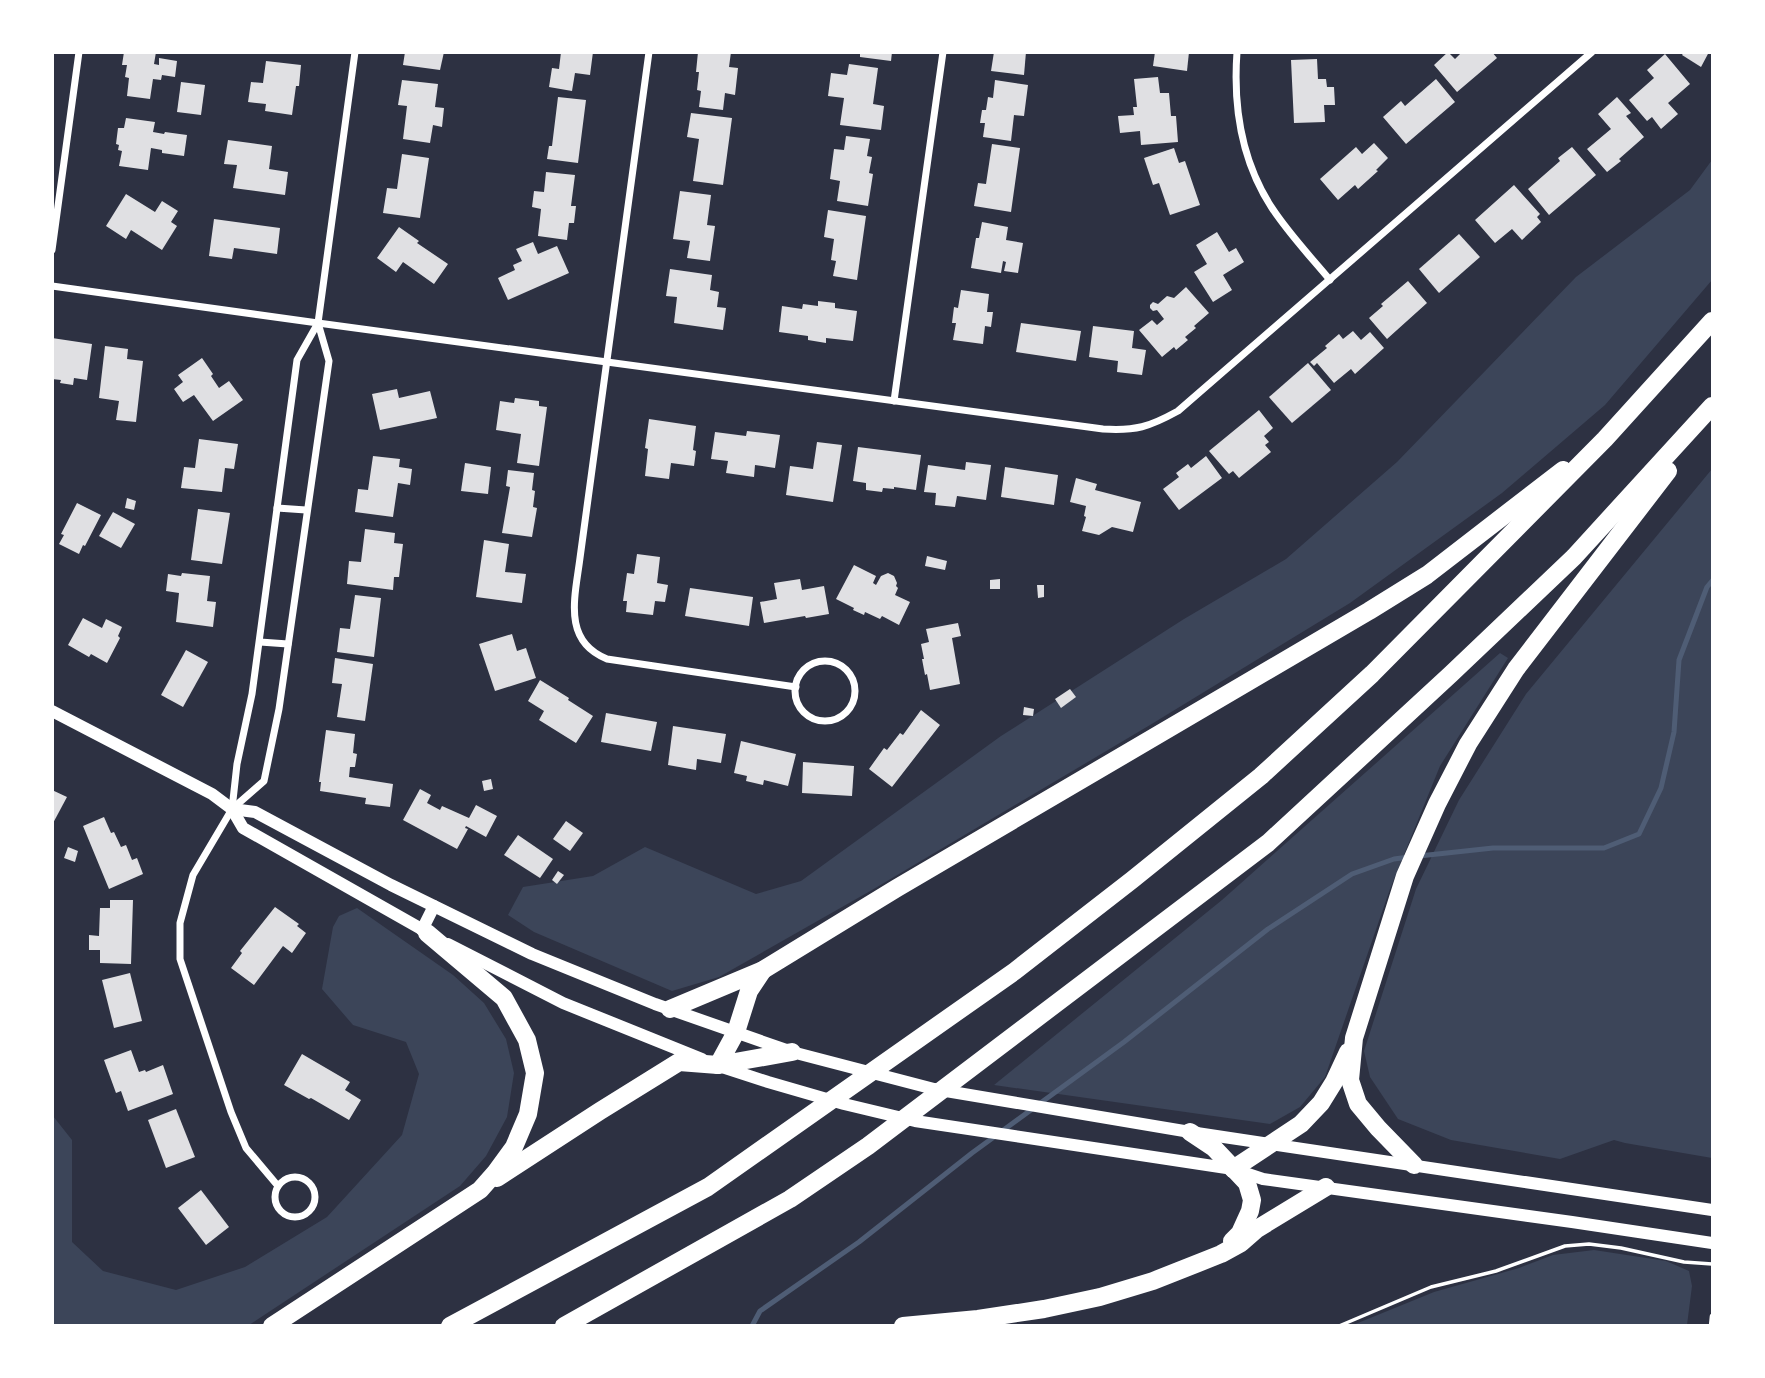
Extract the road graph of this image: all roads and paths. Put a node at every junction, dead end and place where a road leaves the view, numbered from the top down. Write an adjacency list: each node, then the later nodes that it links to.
1 (79, 52): 7 (street)
2 (355, 52): 11 (street)
3 (649, 52): 12 (street)
4 (943, 52): 13 (street)
5 (1237, 52): 8 (street)
6 (1592, 52): 8 (street)
7 (52, 250)
8 (1329, 280): 13 (street)
9 (52, 286): 11 (street)
10 (1713, 321): 16 (highway)
11 (318, 323): 12 (street); 17 (street); 18 (street)
12 (606, 363): 13 (street); 21 (street)
13 (894, 401)
14 (1713, 406): 46 (highway)
15 (1713, 412): 29 (highway)
16 (1605, 439): 26 (highway); 45 (highway)
17 (277, 508): 18 (street); 19 (street)
18 (306, 510): 20 (street)
19 (260, 642): 20 (street); 23 (street)
20 (288, 644): 23 (street)
21 (796, 687): 21 (street)
22 (52, 711): 23 (main road)
23 (232, 809): 24 (main road); 25 (main road); 36 (street)
24 (434, 906): 25 (main road); 27 (main road)
25 (425, 932): 31 (main road); 38 (highway)
26 (762, 970): 27 (highway); 28 (highway)
27 (670, 1009): 28 (main road)
28 (736, 1032): 30 (main road); 31 (highway)
29 (1354, 1038): 33 (highway); 34 (highway)
30 (792, 1052): 31 (highway); 32 (main road)
31 (718, 1065): 35 (main road); 38 (highway)
32 (1190, 1132): 33 (main road); 35 (highway)
33 (1270, 1143): 34 (main road); 35 (highway)
34 (1414, 1165): 39 (main road)
35 (1233, 1169): 37 (main road); 41 (highway)
36 (278, 1186): 36 (street)
37 (1326, 1188): 40 (main road); 41 (highway)
38 (480, 1190): 44 (highway)
39 (1713, 1210)
40 (1713, 1244)
41 (1221, 1254): 47 (highway)
42 (1713, 1264): 48 (path)
43 (1713, 1316): 49 (lane)
44 (272, 1325)
45 (450, 1325)
46 (564, 1325)
47 (903, 1325)
48 (1339, 1325)
49 (1711, 1325)

